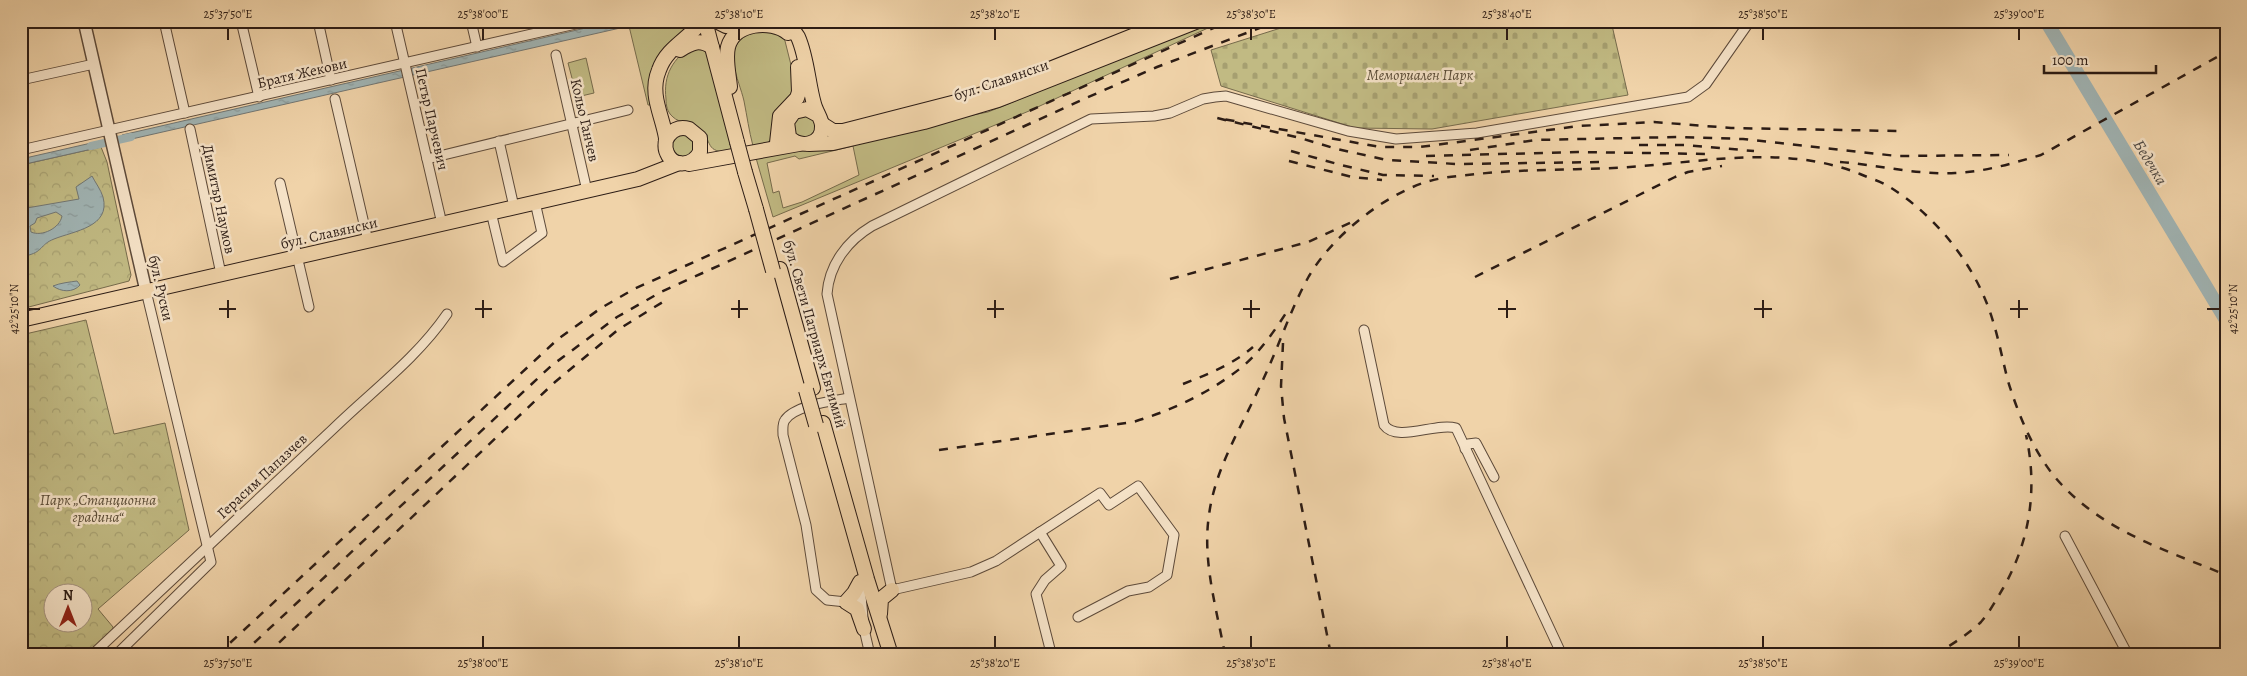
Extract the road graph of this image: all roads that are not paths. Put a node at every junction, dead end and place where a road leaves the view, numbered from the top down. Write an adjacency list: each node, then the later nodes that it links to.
1 (84, 21): 20 (street, бул. Руски)
2 (164, 21): 29 (street)
3 (241, 21): 25 (street)
4 (318, 21): 23 (street)
5 (395, 21): 21 (street, Петър Парчевич)
6 (472, 21): 16 (street)
7 (589, 21): 15 (street, Братя Жекови)
8 (703, 21): 17 (main road, бул. Свети Патриарх Евтимий); 38 (main road)
9 (715, 21): 10 (main road); 24 (main road, бул. Свети Патриарх Евтимий)
10 (755, 21)
11 (781, 21): 30 (main road)
12 (1198, 21): 14 (main road, бул. Славянски)
13 (1750, 21): 61 (street)
14 (1176, 24): 30 (main road, бул. Славянски); 39 (main road, бул. Славянски)
15 (549, 26): 16 (street, Братя Жекови)
16 (477, 47): 21 (street, Братя Жекови)
17 (712, 47): 33 (main road); 37 (main road, бул. Свети Патриарх Евтимий)
18 (796, 49): 24 (main road); 28 (main road); 40 (main road)
19 (556, 55): 31 (street, Кольо Ганчев)
20 (94, 64): 22 (street); 35 (street, бул. Руски)
21 (405, 66): 23 (street, Братя Жекови); 43 (street, Петър Парчевич)
22 (21, 80)
23 (331, 80): 25 (street, Братя Жекови)
24 (730, 87): 37 (main road, бул. Свети Патриарх Евтимий)
25 (258, 97): 29 (street, Братя Жекови)
26 (335, 99): 53 (street)
27 (628, 110): 31 (street)
28 (794, 112): 30 (main road); 32 (main road)
29 (186, 113): 35 (street, Братя Жекови)
30 (820, 120): 39 (main road)
31 (572, 124): 36 (street); 48 (street, Кольо Ганчев)
32 (786, 125): 39 (main road); 40 (main road)
33 (684, 128): 38 (main road); 41 (main road)
34 (190, 129): 55 (street, Димитър Наумов)
35 (109, 130): 42 (street, Братя Жекови); 56 (street, бул. Руски)
36 (499, 141): 43 (street); 50 (street)
37 (740, 141): 67 (main road, бул. Свети Патриарх Евтимий, bridge)
38 (666, 144): 45 (main road); 46 (main road)
39 (804, 144): 40 (main road, бул. Славянски)
40 (772, 146): 44 (main road, бул. Славянски)
41 (701, 147): 44 (main road); 45 (main road)
42 (21, 150)
43 (427, 159): 52 (street, Петър Парчевич)
44 (724, 159): 45 (main road, бул. Славянски)
45 (681, 163): 46 (main road, бул. Славянски)
46 (645, 177): 48 (main road, бул. Славянски)
47 (280, 183): 54 (street)
48 (587, 191): 49 (main road, бул. Славянски)
49 (536, 202): 50 (main road, бул. Славянски); 51 (street)
50 (514, 207): 51 (main road, бул. Славянски)
51 (491, 212): 52 (main road, бул. Славянски)
52 (442, 224): 53 (main road, бул. Славянски)
53 (368, 240): 54 (main road, бул. Славянски)
54 (297, 257): 55 (main road, бул. Славянски); 57 (street)
55 (221, 274): 56 (main road, бул. Славянски)
56 (146, 291): 59 (main road, бул. Славянски); 66 (street, бул. Руски)
57 (309, 306)
58 (447, 314): 66 (street, Герасим Папазчев)
59 (21, 320)
60 (1364, 330): 62 (street)
61 (850, 398): 68 (street); 69 (street)
62 (1465, 449): 63 (street); 79 (street)
63 (1494, 477)
64 (1040, 532): 68 (street); 70 (street); 78 (street)
65 (2065, 536): 80 (street)
66 (207, 548): 73 (street, Герасим Папазчев); 74 (street, бул. Руски)
67 (863, 580): 68 (main road); 69 (main road); 71 (main road, бул. Свети Патриарх Евтимий); 72 (street); 76 (main road, бул. Свети Патриарх Евтимий)
68 (892, 590): 71 (main road)
69 (846, 602): 72 (main road)
70 (1078, 617)
71 (882, 624): 77 (main road, бул. Свети Патриарх Евтимий)
72 (864, 629): 75 (street)
73 (92, 655)
74 (116, 655)
75 (870, 655)
76 (881, 655)
77 (890, 655)
78 (1048, 655)
79 (1562, 655)
80 (2128, 655)

